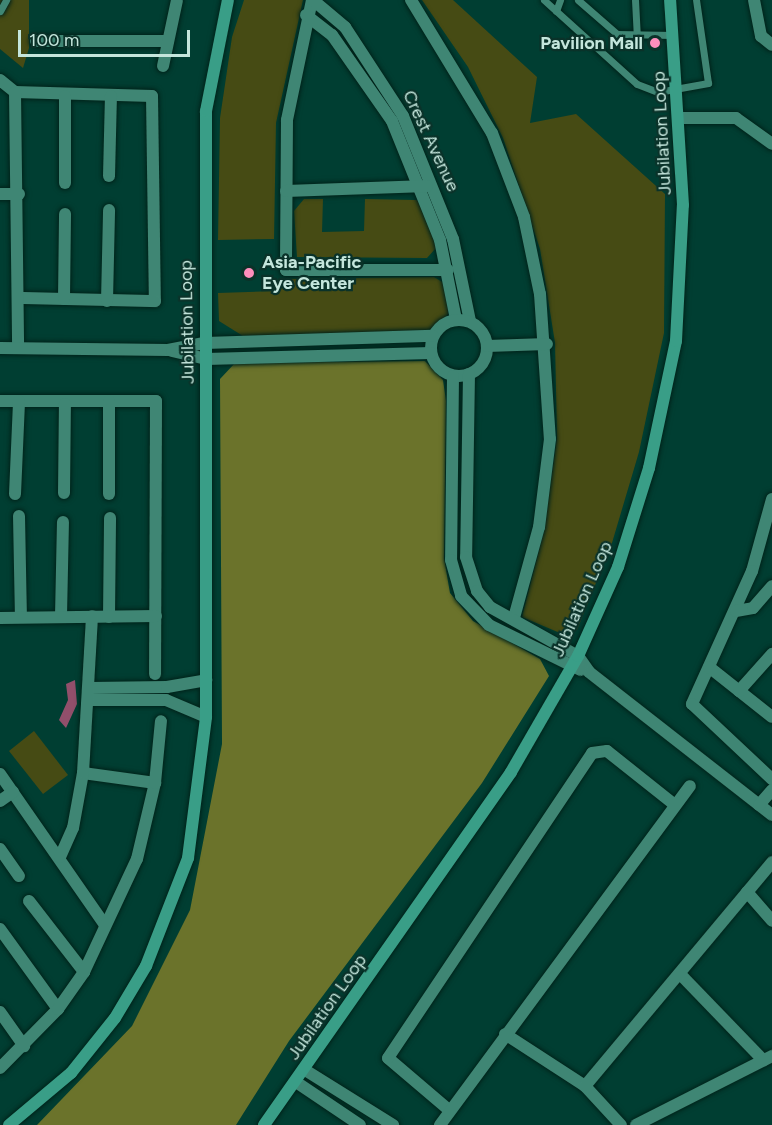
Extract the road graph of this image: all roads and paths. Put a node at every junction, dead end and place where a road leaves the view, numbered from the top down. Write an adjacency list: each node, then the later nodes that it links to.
1 (6, 0): 13 (lane)
2 (177, 0): 19 (street)
3 (228, 0): 45 (main road, Jubilation Loop)
4 (313, 0): 15 (street); 31 (street, Crest Avenue)
5 (411, 0): 46 (street)
6 (544, 0): 14 (lane)
7 (560, 0): 14 (lane)
8 (578, 0): 17 (lane)
9 (635, 0): 17 (lane)
10 (670, 0): 16 (main road, Jubilation Loop)
11 (696, 0): 23 (lane)
12 (754, 0): 20 (street)
13 (0, 11)
14 (556, 11): 23 (lane)
15 (306, 15): 32 (street, Crest Avenue); 33 (street)
16 (673, 35): 17 (lane); 23 (main road, Jubilation Loop)
17 (638, 36)
18 (36, 41): 19 (street)
19 (168, 41): 21 (street)
20 (772, 45)
21 (163, 66)
22 (0, 80): 24 (street)
23 (680, 88): 27 (main road, Jubilation Loop)
24 (15, 92): 25 (street); 35 (street)
25 (65, 96): 26 (street); 30 (street)
26 (111, 96): 29 (street); 41 (street)
27 (681, 118): 28 (street); 76 (main road, Jubilation Loop)
28 (770, 140)
29 (109, 176)
30 (65, 183)
31 (433, 183): 32 (street); 43 (street, Crest Avenue)
32 (420, 188): 33 (street); 38 (street, Crest Avenue)
33 (286, 191): 38 (street)
34 (0, 194): 35 (street)
35 (19, 194): 39 (street)
36 (109, 210): 41 (street)
37 (65, 214): 40 (street)
38 (447, 270): 42 (street, Crest Avenue)
39 (19, 298): 40 (street); 49 (street)
40 (64, 299): 41 (street)
41 (107, 302)
42 (456, 319): 43 (street); 44 (street)
43 (470, 321): 47 (street)
44 (433, 336): 45 (street); 51 (street)
45 (205, 343): 50 (street); 52 (main road, Jubilation Loop)
46 (547, 344): 47 (street); 74 (street)
47 (487, 346): 53 (street)
48 (0, 348): 49 (street)
49 (18, 348): 50 (street)
50 (168, 350): 52 (street)
51 (431, 353): 52 (street); 54 (street)
52 (206, 358): 81 (main road, Jubilation Loop)
53 (469, 374): 54 (street); 74 (street)
54 (453, 375): 77 (street)
55 (0, 401): 56 (street)
56 (19, 401): 58 (street); 60 (street)
57 (109, 401): 58 (street); 61 (street); 70 (street)
58 (65, 404): 59 (street)
59 (64, 493)
60 (15, 494)
61 (109, 494)
62 (772, 502): 67 (street)
63 (19, 516): 73 (street)
64 (110, 518): 71 (street)
65 (63, 522): 68 (street)
66 (772, 586): 67 (street)
67 (736, 611): 78 (street)
68 (61, 616): 69 (street); 73 (street)
69 (92, 616): 71 (street); 84 (street)
70 (156, 616): 71 (street); 80 (street)
71 (109, 617)
72 (0, 618): 73 (street)
73 (21, 618)
74 (514, 618): 76 (street)
75 (772, 654): 83 (street)
76 (578, 656): 77 (main road, Jubilation Loop); 79 (street)
77 (572, 668): 79 (street); 117 (main road, Jubilation Loop)
78 (709, 668): 83 (street); 91 (street)
79 (589, 672): 98 (street)
80 (155, 674)
81 (206, 680): 82 (street); 86 (main road, Jubilation Loop)
82 (167, 687): 84 (street); 85 (street)
83 (739, 691): 87 (street)
84 (91, 694): 85 (street); 89 (street)
85 (166, 700): 86 (street)
86 (206, 717): 125 (main road, Jubilation Loop)
87 (772, 717)
88 (161, 721): 92 (street)
89 (83, 773): 92 (street); 101 (street)
90 (0, 774): 95 (street)
91 (772, 779)
92 (155, 783): 107 (street)
93 (690, 786): 97 (street)
94 (772, 790): 98 (street)
95 (13, 792): 96 (street); 101 (street)
96 (0, 801)
97 (675, 805): 113 (street); 124 (street)
98 (759, 805): 99 (street)
99 (772, 815)
100 (0, 849): 103 (street)
101 (60, 857): 107 (street)
102 (772, 862): 104 (street)
103 (19, 876)
104 (747, 892): 106 (street); 110 (street)
105 (29, 902): 109 (street)
106 (772, 921)
107 (105, 925): 109 (street)
108 (0, 928): 111 (street)
109 (84, 972): 111 (street)
110 (680, 974): 115 (street); 120 (street)
111 (58, 1009): 114 (street)
112 (0, 1012): 114 (street)
113 (505, 1034): 120 (street); 124 (street)
114 (24, 1046): 116 (street)
115 (768, 1058): 131 (street)
116 (0, 1068)
117 (305, 1070): 118 (main road, Jubilation Loop); 119 (street)
118 (296, 1082): 121 (street); 126 (main road, Jubilation Loop)
119 (325, 1083): 121 (street); 122 (street)
120 (585, 1086): 130 (street)
121 (317, 1095): 123 (street)
122 (346, 1096): 123 (street); 128 (street)
123 (338, 1109): 127 (street)
124 (449, 1110): 129 (street)
125 (9, 1125)
126 (264, 1125)
127 (360, 1125)
128 (393, 1125)
129 (440, 1125)
130 (621, 1125)
131 (636, 1125)

